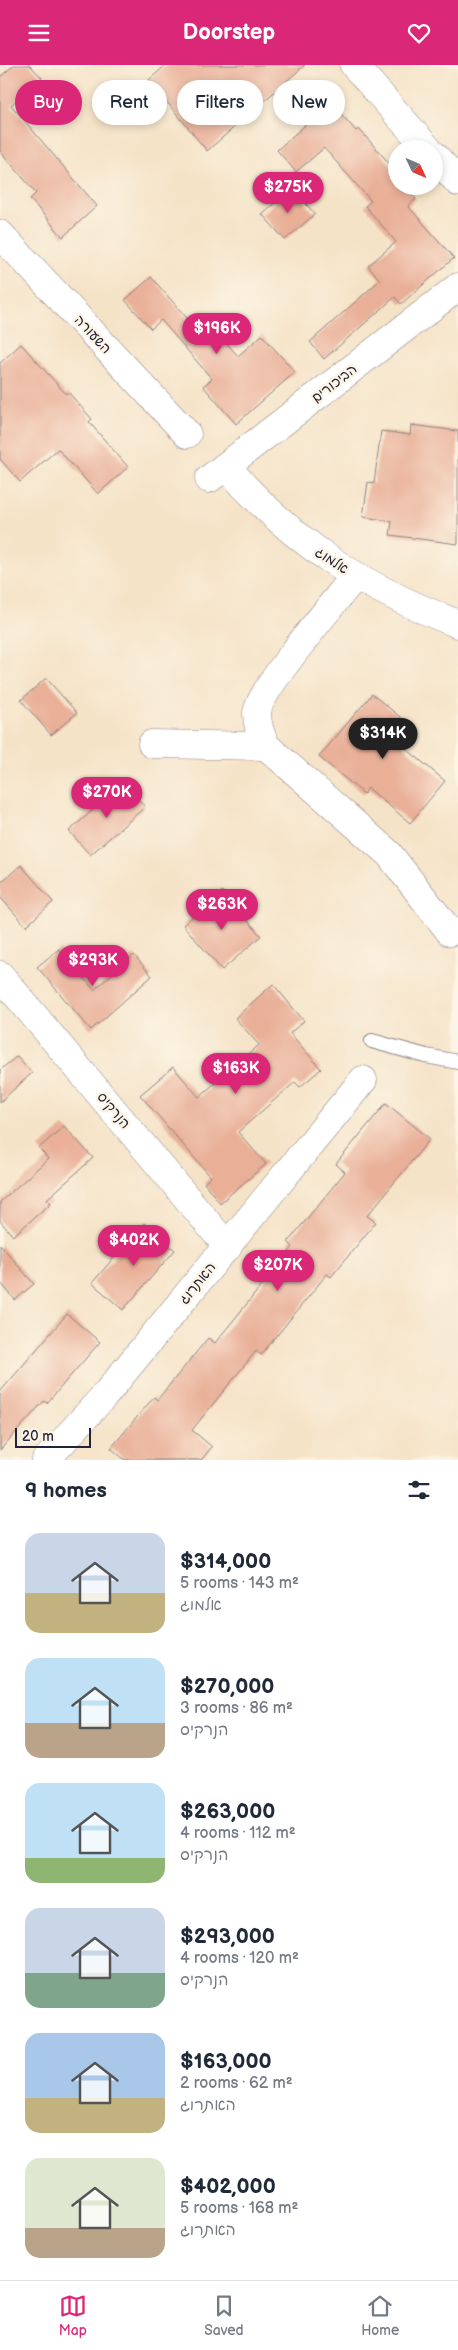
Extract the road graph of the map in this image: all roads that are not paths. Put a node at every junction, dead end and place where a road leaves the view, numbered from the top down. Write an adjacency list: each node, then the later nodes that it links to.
1 (354, 65): 2 (street)
2 (420, 140)
3 (443, 165): 4 (street)
4 (458, 182)
5 (0, 234): 7 (street, השעורה)
6 (458, 287): 8 (street, הביכורים)
7 (187, 434)
8 (218, 473): 9 (street, אלמוג)
9 (355, 576): 10 (street, אלמוג); 12 (street)
10 (458, 624)
11 (152, 744): 12 (street)
12 (266, 747): 13 (street)
13 (450, 932)
14 (0, 975): 18 (street, הנרקיס)
15 (372, 1041): 16 (lane)
16 (458, 1062)
17 (363, 1080): 18 (street, האתרוג)
18 (228, 1247): 19 (street, האתרוג)
19 (46, 1460)

